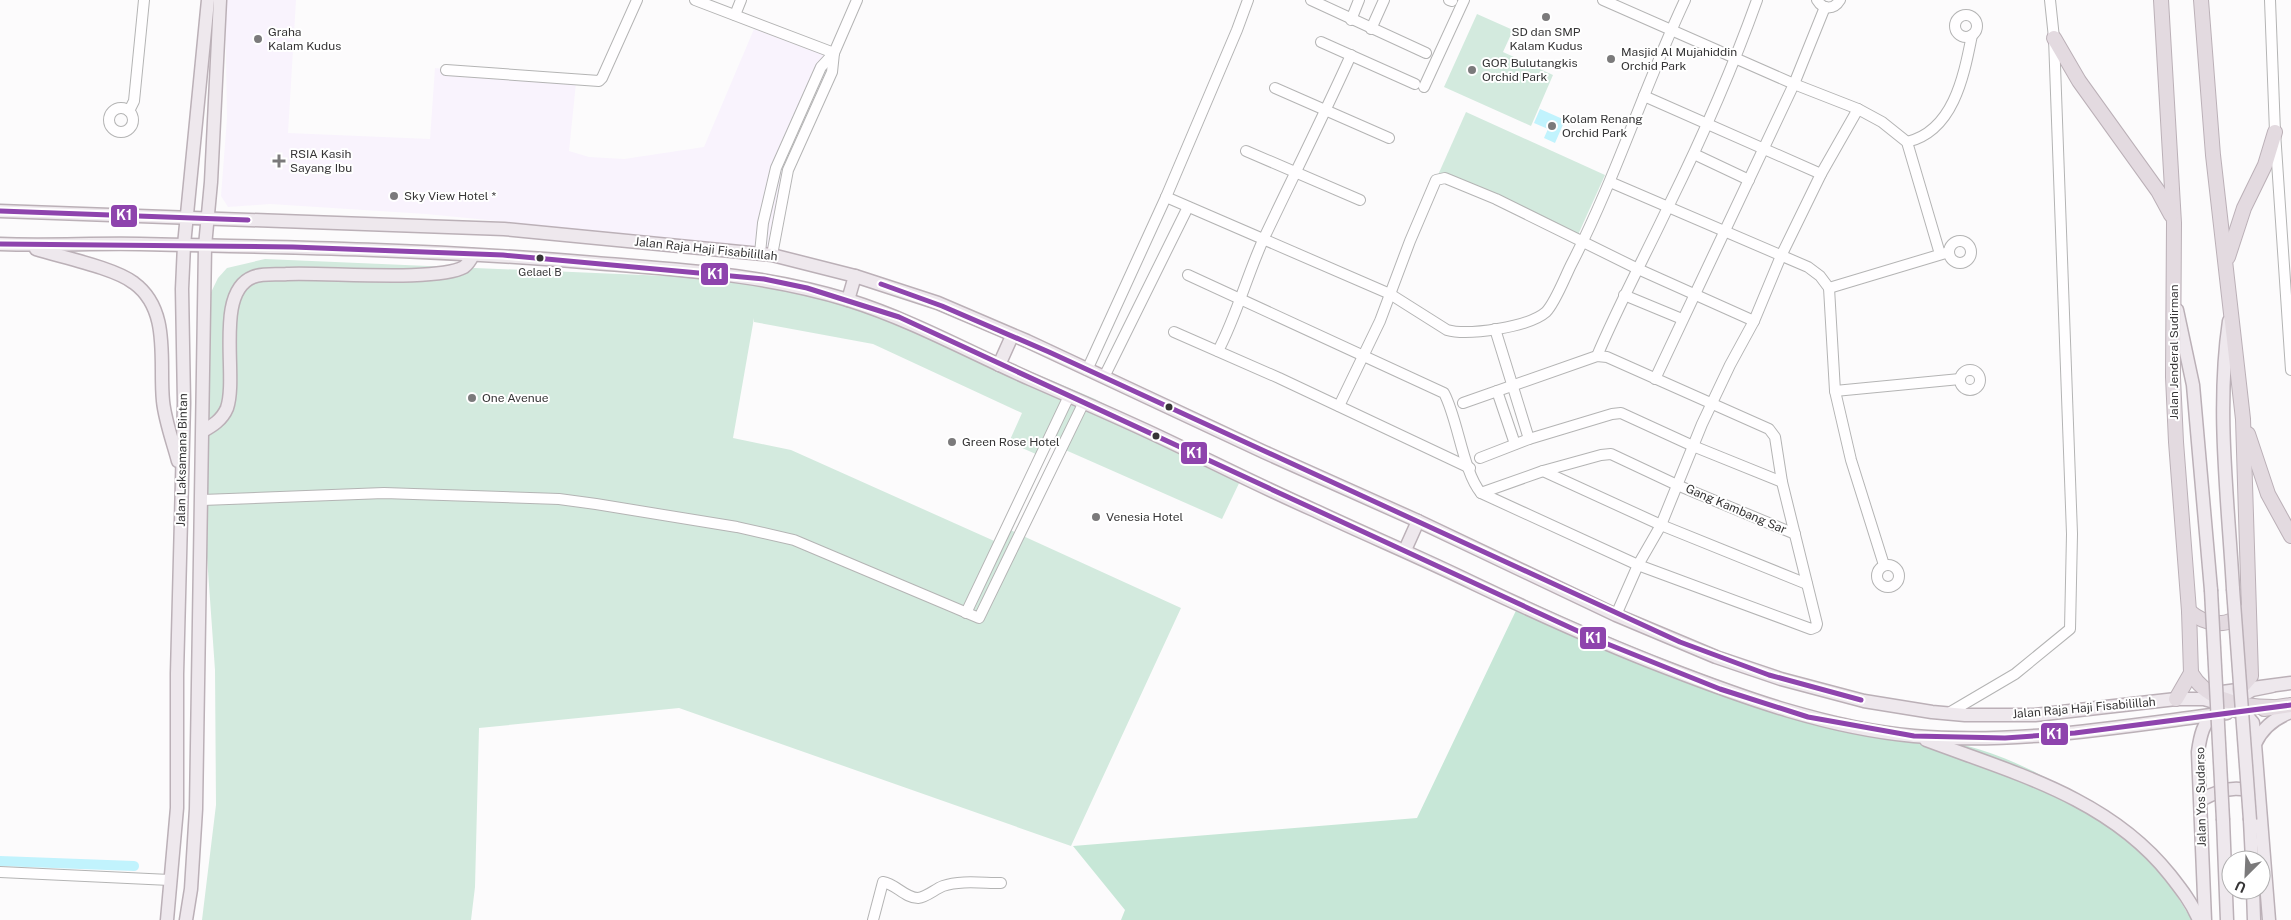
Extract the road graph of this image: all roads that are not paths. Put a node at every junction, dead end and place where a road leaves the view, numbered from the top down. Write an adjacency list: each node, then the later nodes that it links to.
1 (144, 0): 39 (street)
2 (208, 0): 57 (main road, Jalan Laksamana Bintan)
3 (220, 0): 58 (main road, Jalan Laksamana Bintan)
4 (637, 0): 34 (street)
5 (695, 0): 23 (street)
6 (741, 0): 23 (street)
7 (857, 0): 30 (street)
8 (1248, 0): 52 (street)
9 (1310, 0): 24 (street)
10 (1359, 0): 24 (street)
11 (1384, 0): 25 (street)
12 (1464, 0): 32 (street)
13 (1603, 0): 21 (street)
14 (1685, 0): 26 (street)
15 (1757, 0): 33 (street)
16 (1840, 0): 22 (street)
17 (2050, 0): 28 (street)
18 (2162, 0): 59 (highway, Jalan Jenderal Sudirman)
19 (2201, 0): 70 (highway)
20 (2270, 0): 42 (street)
21 (1622, 4): 26 (street)
22 (1821, 4): 35 (street)
23 (735, 15): 30 (street)
24 (1351, 20): 25 (street)
25 (1371, 29): 31 (street)
26 (1671, 30): 33 (street); 37 (street)
27 (1972, 36): 44 (street)
28 (2054, 38): 59 (highway); 139 (street)
29 (1321, 42): 32 (street)
30 (834, 53): 67 (street)
31 (1426, 53)
32 (1350, 55): 40 (street)
33 (1736, 58): 35 (street); 41 (street)
34 (446, 70)
35 (1794, 84): 38 (street); 45 (street)
36 (1275, 88): 40 (street)
37 (1644, 96): 41 (street); 51 (street)
38 (1858, 109): 44 (street); 49 (street)
39 (129, 111)
40 (1326, 111): 43 (street); 48 (street)
41 (1707, 124): 45 (street); 47 (street)
42 (2275, 132): 70 (highway); 92 (street)
43 (1388, 138)
44 (1907, 142): 74 (street)
45 (1763, 150): 49 (street); 50 (street)
46 (1246, 151): 48 (street)
47 (1694, 154): 50 (street); 55 (street)
48 (1296, 173): 53 (street); 61 (street)
49 (1821, 174): 69 (street)
50 (1749, 180): 60 (street)
51 (1610, 182): 55 (street); 62 (street)
52 (1166, 197): 54 (street); 91 (street)
53 (1360, 200)
54 (1188, 206): 61 (street); 93 (street)
55 (1669, 207): 60 (street); 71 (street)
56 (0, 211): 57 (main road, Jalan Raja Haji Fisabilillah)
57 (187, 217): 58 (main road, Jalan Raja Haji Fisabilillah); 65 (main road, Jalan Laksamana Bintan)
58 (208, 218): 66 (main road, Jalan Laksamana Bintan); 67 (main road, Jalan Raja Haji Fisabilillah)
59 (2174, 223): 78 (highway, Jalan Jenderal Sudirman)
60 (1724, 230): 69 (street); 75 (street)
61 (1264, 238): 76 (street); 79 (street)
62 (1583, 242): 71 (street); 76 (street); 84 (street)
63 (0, 244): 64 (main road, Jalan Raja Haji Fisabilillah)
64 (24, 245): 65 (main road, Jalan Raja Haji Fisabilillah); 114 (main road)
65 (184, 246): 66 (main road, Jalan Raja Haji Fisabilillah); 114 (main road, Jalan Laksamana Bintan)
66 (205, 246): 68 (main road, Jalan Raja Haji Fisabilillah); 107 (main road, Jalan Laksamana Bintan)
67 (766, 254): 73 (main road, Jalan Raja Haji Fisabilillah)
68 (473, 255): 80 (main road, Jalan Raja Haji Fisabilillah); 107 (main road)
69 (1781, 256): 74 (street); 83 (street)
70 (2226, 264): 81 (highway)
71 (1638, 269): 75 (street); 77 (street)
72 (1188, 275): 79 (street)
73 (855, 276): 80 (main road); 86 (main road, Jalan Raja Haji Fisabilillah)
74 (1829, 288): 98 (street)
75 (1694, 293): 82 (street); 83 (street)
76 (1390, 294): 84 (street); 88 (street)
77 (1624, 296): 82 (street); 89 (street)
78 (2174, 298): 128 (highway, Jalan Jenderal Sudirman); 158 (main road, bridge)
79 (1240, 299): 87 (street); 88 (street)
80 (848, 300): 90 (main road, Jalan Raja Haji Fisabilillah)
81 (2231, 311): 104 (highway); 148 (main road, bridge)
82 (1682, 319): 94 (street)
83 (1754, 321): 102 (street)
84 (1495, 329): 96 (street)
85 (1174, 332): 87 (street)
86 (1012, 336): 90 (main road); 91 (main road, Jalan Raja Haji Fisabilillah)
87 (1218, 351): 103 (street)
88 (1363, 356): 103 (street); 112 (street)
89 (1597, 356): 94 (street); 96 (street)
90 (999, 365): 99 (main road, Jalan Raja Haji Fisabilillah)
91 (1088, 370): 93 (main road, Jalan Raja Haji Fisabilillah)
92 (2291, 370)
93 (1104, 377): 119 (main road, Jalan Raja Haji Fisabilillah)
94 (1655, 379): 102 (street)
95 (1960, 379): 98 (street)
96 (1514, 387): 97 (street); 105 (street)
97 (1497, 391): 101 (street); 106 (street)
98 (1835, 392): 124 (street)
99 (1069, 396): 100 (main road, Jalan Raja Haji Fisabilillah); 129 (street)
100 (1084, 402): 123 (main road, Jalan Raja Haji Fisabilillah); 129 (street)
101 (1463, 403)
102 (1712, 404): 110 (street); 115 (street)
103 (1339, 406): 112 (street)
104 (2243, 419): 122 (highway); 127 (highway)
105 (1523, 420): 106 (street); 108 (street)
106 (1508, 424): 109 (street)
107 (203, 431): 118 (main road, Jalan Laksamana Bintan)
108 (1529, 439): 109 (street); 110 (street)
109 (1515, 444): 111 (street)
110 (1693, 446): 115 (street); 116 (street)
111 (1480, 458)
112 (1470, 468): 117 (street)
113 (1543, 471): 116 (street, Gang Kambang Sar); 117 (street, Gang Kambang Sar); 120 (street)
114 (182, 476): 146 (main road, Jalan Laksamana Bintan)
115 (1782, 482): 121 (street)
116 (1677, 484): 120 (street); 121 (street, Gang Kambang Sar)
117 (1481, 492): 125 (street)
118 (202, 500): 129 (street); 147 (main road, Jalan Laksamana Bintan)
119 (1418, 521): 123 (main road); 130 (main road, Jalan Raja Haji Fisabilillah)
120 (1661, 525): 125 (street); 126 (street)
121 (1795, 534): 126 (street)
122 (2291, 536)
123 (1405, 550): 142 (main road, Jalan Raja Haji Fisabilillah)
124 (1884, 565)
125 (1638, 566): 126 (street); 130 (street)
126 (1807, 584)
127 (2248, 605): 128 (highway); 134 (highway)
128 (2189, 611): 131 (highway, Jalan Jenderal Sudirman)
129 (966, 613)
130 (1616, 615): 139 (main road, Jalan Raja Haji Fisabilillah)
131 (2191, 673): 135 (highway); 136 (highway)
132 (2291, 683): 133 (main road)
133 (2272, 686): 134 (main road); 136 (main road)
134 (2239, 690): 136 (main road)
135 (2176, 699): 136 (main road, Jalan Raja Haji Fisabilillah); 139 (main road, Jalan Raja Haji Fisabilillah)
136 (2226, 703): 137 (highway); 140 (main road, Jalan Raja Haji Fisabilillah); 141 (main road); 143 (main road)
137 (2291, 705)
138 (2291, 712): 143 (main road)
139 (1947, 714)
140 (2212, 715): 141 (main road, Jalan Raja Haji Fisabilillah); 145 (main road, Jalan Yos Sudarso)
141 (2197, 718): 142 (main road, Jalan Raja Haji Fisabilillah)
142 (1914, 736): 156 (main road)
143 (2255, 744): 144 (main road)
144 (2258, 798): 145 (main road); 160 (main road)
145 (2201, 800): 157 (main road, Jalan Yos Sudarso)
146 (177, 808): 147 (main road); 150 (main road, Jalan Laksamana Bintan)
147 (196, 809): 154 (main road, Jalan Laksamana Bintan)
148 (2252, 850)
149 (0, 872): 150 (street)
150 (170, 880): 153 (main road, Jalan Laksamana Bintan)
151 (1001, 883): 155 (street)
152 (2253, 900): 159 (main road)
153 (166, 920)
154 (186, 920)
155 (873, 920)
156 (2199, 920)
157 (2205, 920)
158 (2227, 920)
159 (2254, 920)
160 (2269, 920)

